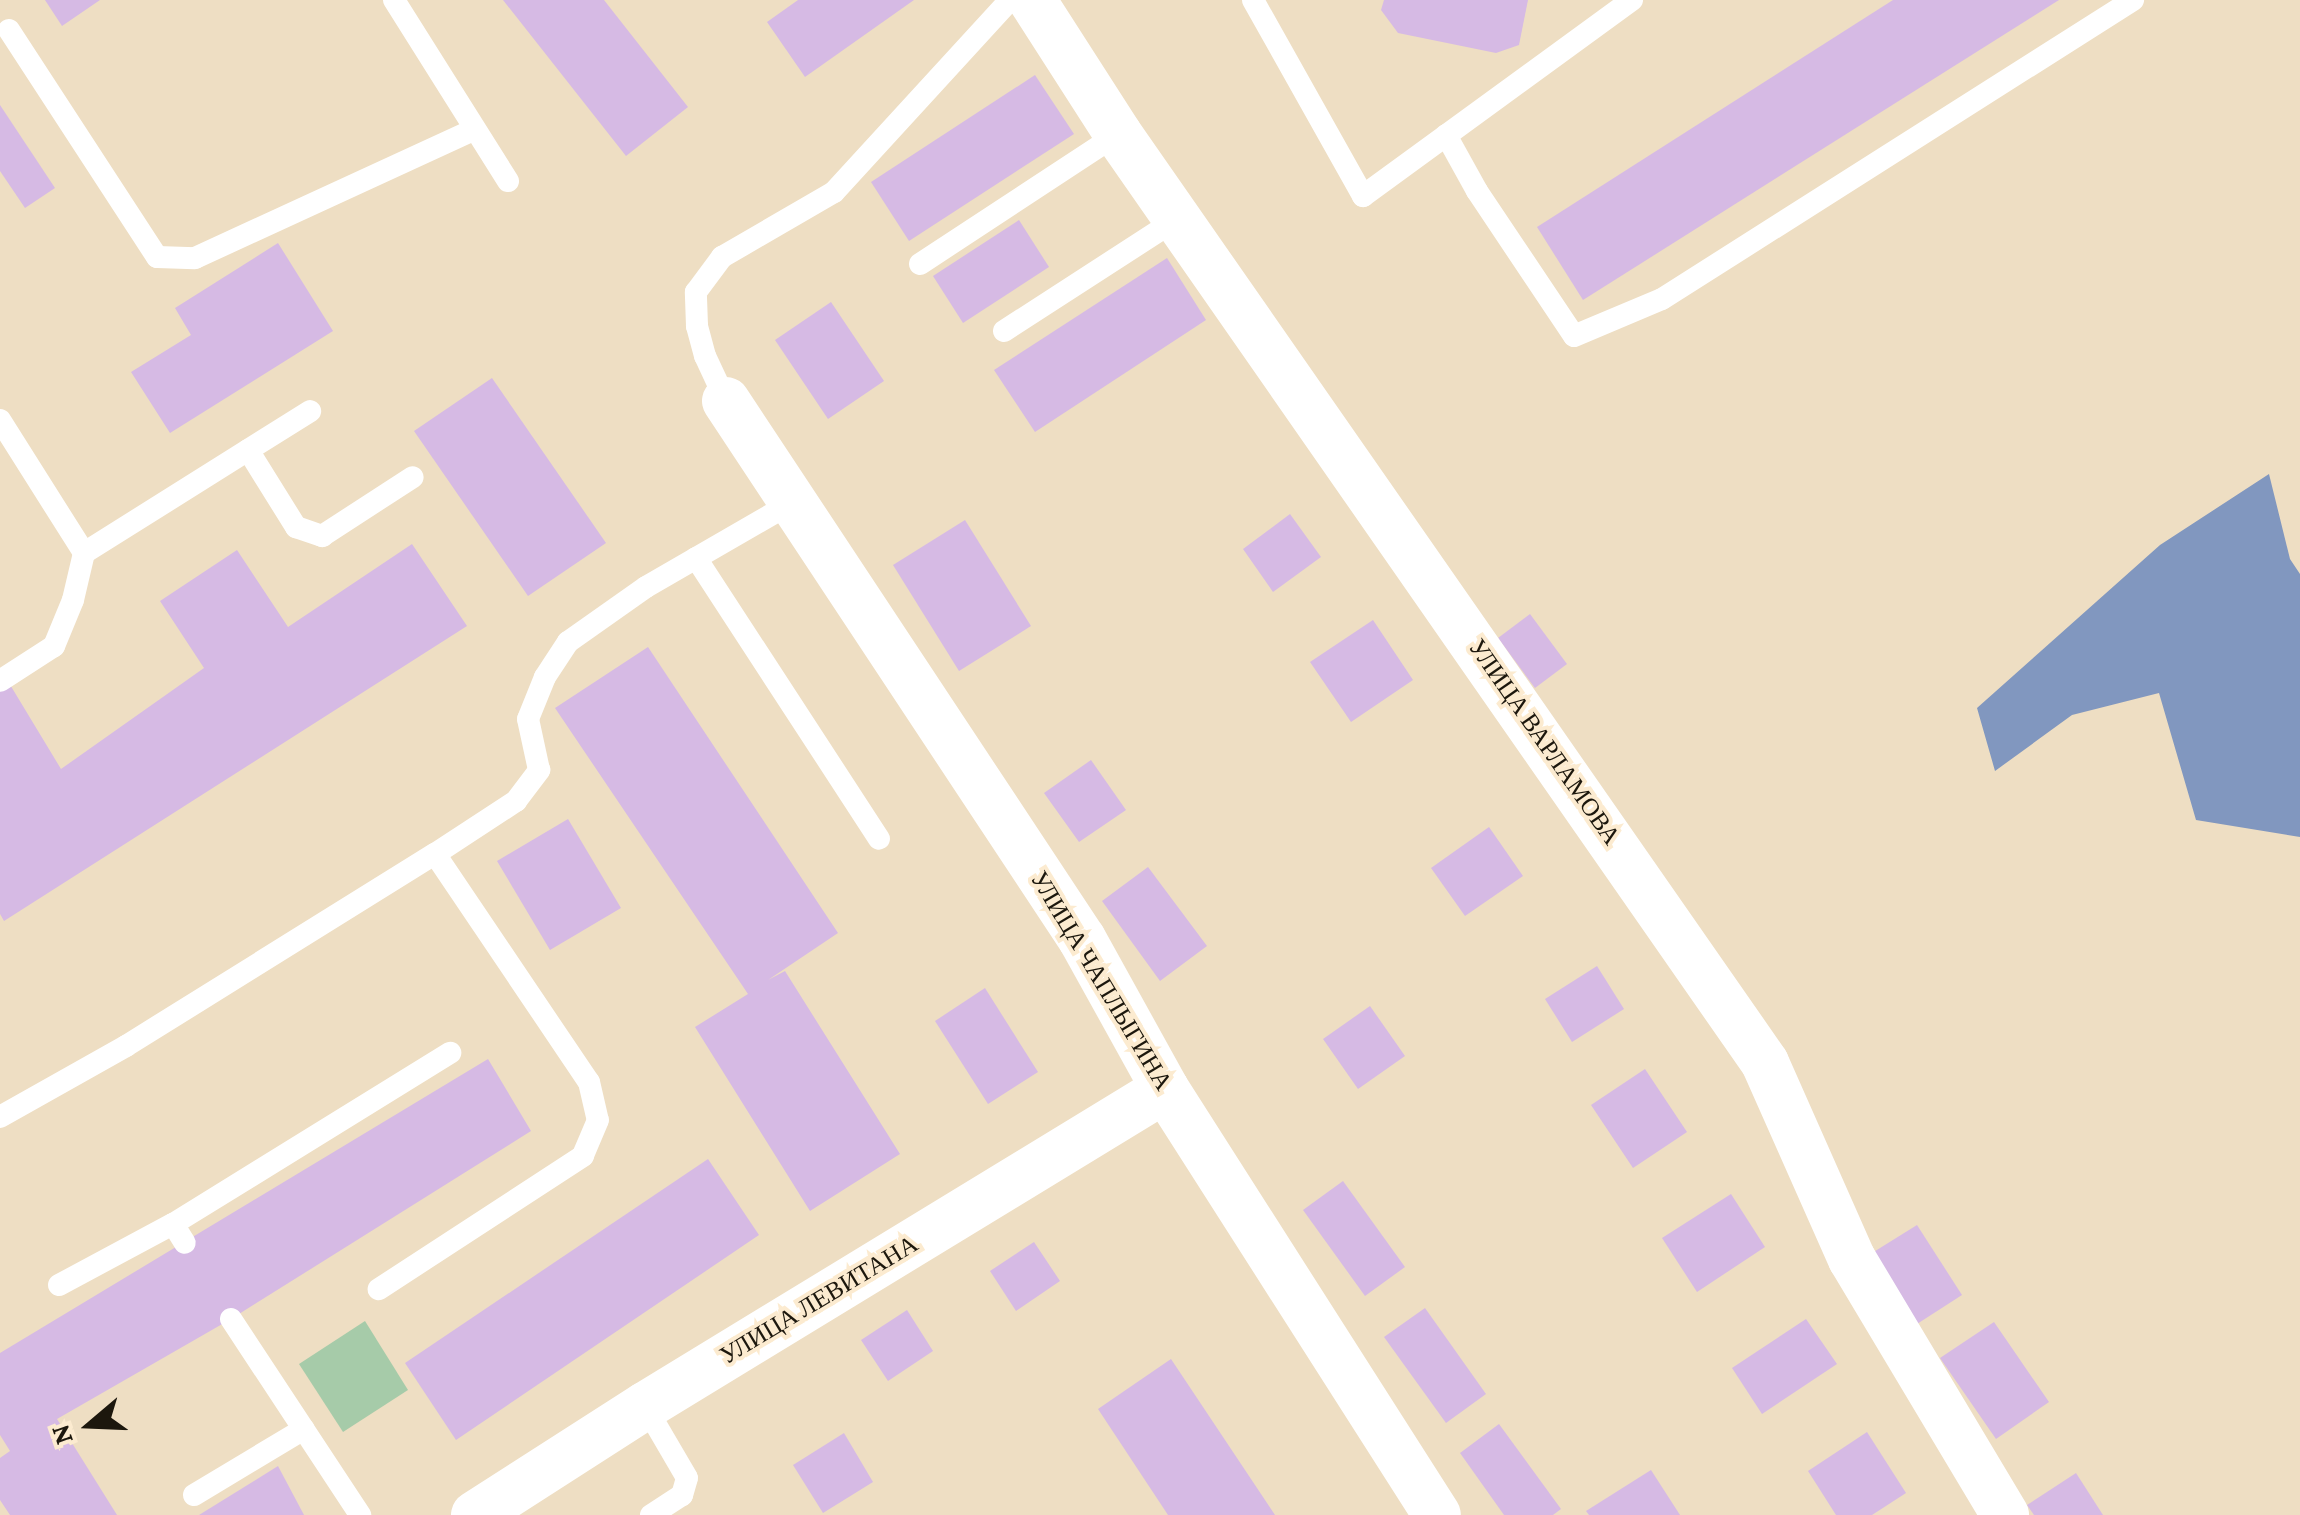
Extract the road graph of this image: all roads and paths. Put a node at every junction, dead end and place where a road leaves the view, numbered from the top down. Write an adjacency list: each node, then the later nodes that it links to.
1 (394, 0): 8 (lane)
2 (1010, 0): 15 (lane)
3 (1032, 0): 9 (street, УЛИЦА ВАРЛАМОВА)
4 (1253, 0): 10 (lane)
5 (1632, 0): 10 (lane)
6 (2134, 0): 10 (lane)
7 (9, 30): 8 (lane)
8 (475, 129): 11 (lane)
9 (1118, 134): 12 (street, УЛИЦА ВАРЛАМОВА); 13 (lane)
10 (1446, 135)
11 (508, 182)
12 (1178, 218): 14 (lane); 39 (street, УЛИЦА ВАРЛАМОВА)
13 (920, 264)
14 (1004, 331)
15 (726, 401): 20 (street, УЛИЦА ЧАПЛЫГИНА)
16 (310, 411): 18 (lane)
17 (0, 420): 21 (lane)
18 (248, 450): 19 (lane); 21 (lane)
19 (413, 476)
20 (792, 502): 22 (lane); 27 (street, УЛИЦА ЧАПЛЫГИНА)
21 (84, 553): 23 (lane)
22 (696, 558): 24 (lane); 25 (lane)
23 (0, 681)
24 (879, 839)
25 (435, 854): 28 (lane); 30 (lane)
26 (450, 1053): 29 (lane)
27 (1165, 1090): 32 (street, УЛИЦА ЛЕВИТАНА); 38 (street, УЛИЦА ЧАПЛЫГИНА)
28 (0, 1117)
29 (59, 1285)
30 (380, 1289)
31 (231, 1319): 33 (lane)
32 (644, 1406): 35 (street, УЛИЦА ЛЕВИТАНА); 37 (lane)
33 (304, 1429): 34 (lane); 36 (lane)
34 (194, 1495)
35 (483, 1513)
36 (360, 1515)
37 (651, 1515)
38 (1437, 1515)
39 (2005, 1515)

